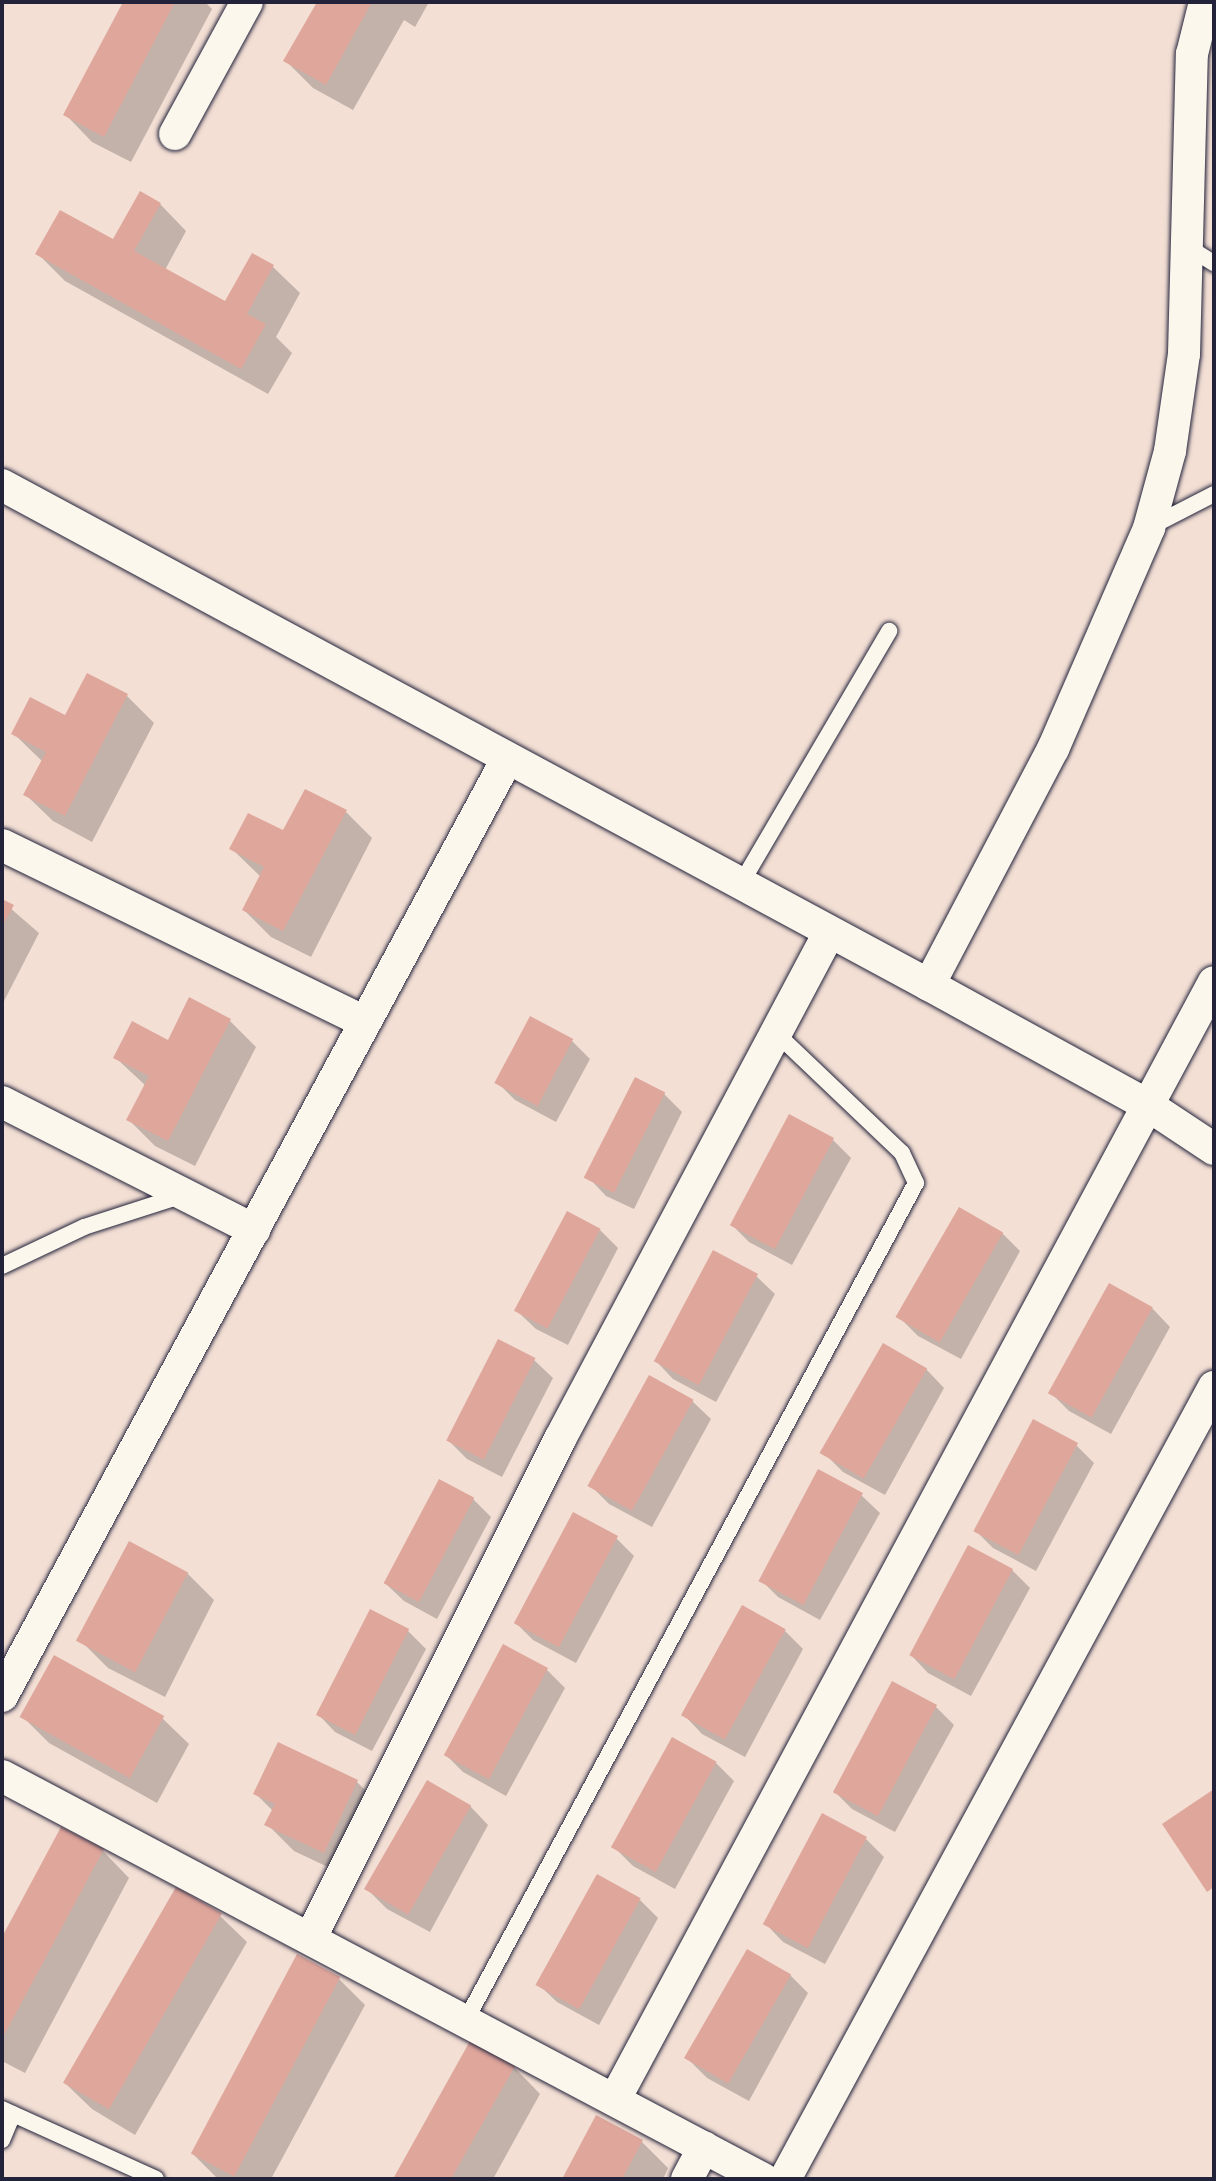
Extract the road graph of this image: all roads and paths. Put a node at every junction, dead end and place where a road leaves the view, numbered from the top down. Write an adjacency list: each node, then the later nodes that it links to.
1 (247, 2): 3 (street)
2 (1205, 2): 4 (street)
3 (175, 134)
4 (1201, 255): 7 (street)
5 (2, 485): 9 (street)
6 (1214, 494): 7 (lane)
7 (1149, 528): 14 (street)
8 (889, 631): 11 (lane)
9 (506, 761): 11 (street); 15 (street)
10 (2, 845): 15 (street)
11 (739, 887): 12 (street)
12 (828, 935): 14 (street); 16 (street)
13 (1214, 982): 18 (street)
14 (929, 985): 18 (street)
15 (365, 1022): 21 (street)
16 (776, 1033): 26 (street); 27 (lane)
17 (2, 1102): 20 (street)
18 (1149, 1106): 19 (street); 28 (street)
19 (1214, 1149)
20 (184, 1195): 21 (street); 22 (lane)
21 (254, 1230): 24 (street)
22 (2, 1266)
23 (1214, 1387): 35 (street)
24 (2, 1696)
25 (2, 1776): 26 (street)
26 (311, 1937): 27 (street)
27 (466, 2020): 28 (street)
28 (615, 2099): 31 (street)
29 (8, 2112): 30 (lane); 32 (lane)
30 (2, 2140)
31 (704, 2147): 33 (street); 34 (street)
32 (156, 2179)
33 (687, 2179)
34 (763, 2179)
35 (785, 2179)

